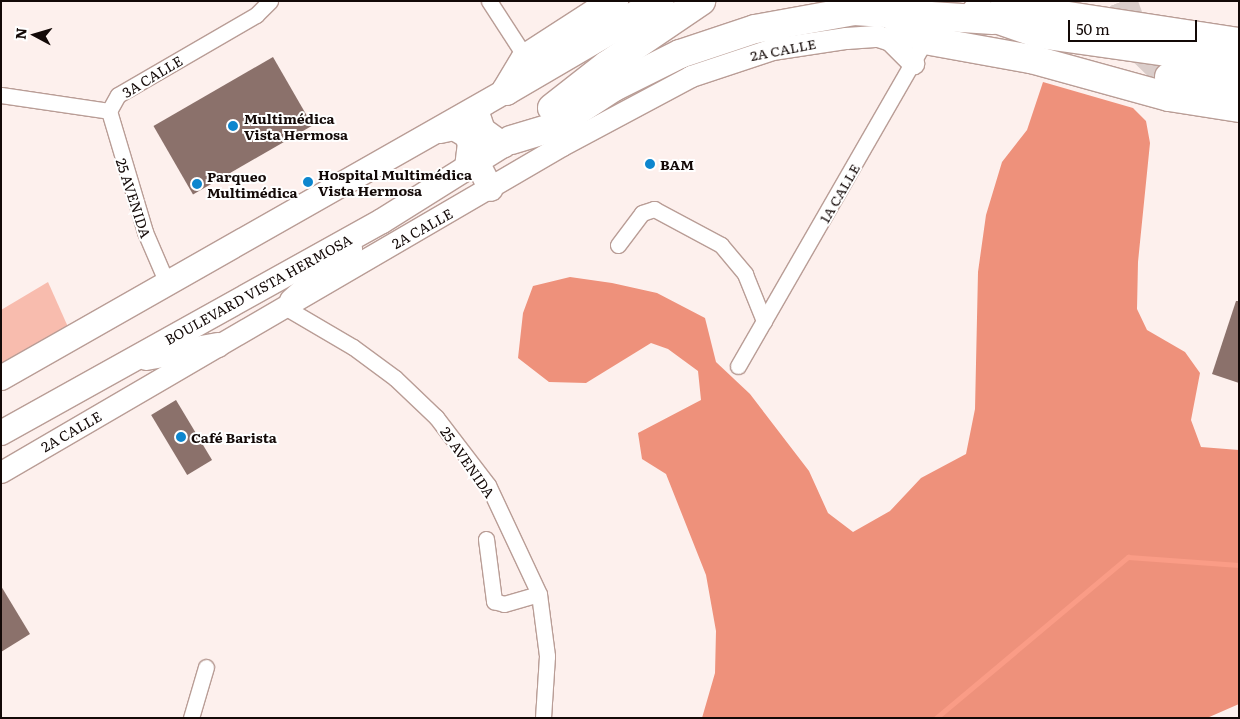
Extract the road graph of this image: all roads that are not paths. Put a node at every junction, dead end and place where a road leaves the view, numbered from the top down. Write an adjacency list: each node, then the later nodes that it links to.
1 (489, 1): 10 (street)
2 (614, 1): 10 (highway)
3 (660, 1): 14 (highway)
4 (701, 1): 20 (highway)
5 (1109, 1): 9 (highway)
6 (269, 3): 18 (street, 3A CALLE)
7 (999, 10): 8 (highway); 9 (highway); 11 (highway)
8 (934, 30): 16 (highway); 20 (highway); 22 (street, 2A CALLE); 27 (street, 1A CALLE)
9 (1239, 41)
10 (526, 58): 14 (highway)
11 (1239, 62)
12 (1169, 77): 13 (highway)
13 (1239, 87)
14 (506, 90): 17 (main road)
15 (1, 95): 18 (street)
16 (1239, 108)
17 (476, 110): 19 (main road); 20 (main road)
18 (109, 111): 25 (street, 25 AVENIDA)
19 (440, 132): 21 (main road); 25 (main road)
20 (508, 143): 21 (main road, BOULEVARD VISTA HERMOSA)
21 (472, 165): 22 (main road); 23 (main road, BOULEVARD VISTA HERMOSA)
22 (491, 189): 26 (street, 2A CALLE)
23 (382, 221): 26 (main road); 29 (main road, BOULEVARD VISTA HERMOSA)
24 (618, 245): 27 (street)
25 (167, 283): 31 (main road)
26 (288, 304): 28 (street, 2A CALLE); 35 (street, 25 AVENIDA)
27 (764, 321): 30 (street, 1A CALLE)
28 (218, 345): 29 (main road); 33 (street, 2A CALLE)
29 (127, 361): 32 (main road, BOULEVARD VISTA HERMOSA)
30 (738, 366)
31 (1, 378)
32 (1, 433)
33 (1, 472)
34 (486, 539): 35 (street)
35 (539, 594): 38 (street, 25 AVENIDA)
36 (206, 667): 37 (street)
37 (191, 718)
38 (543, 718)

